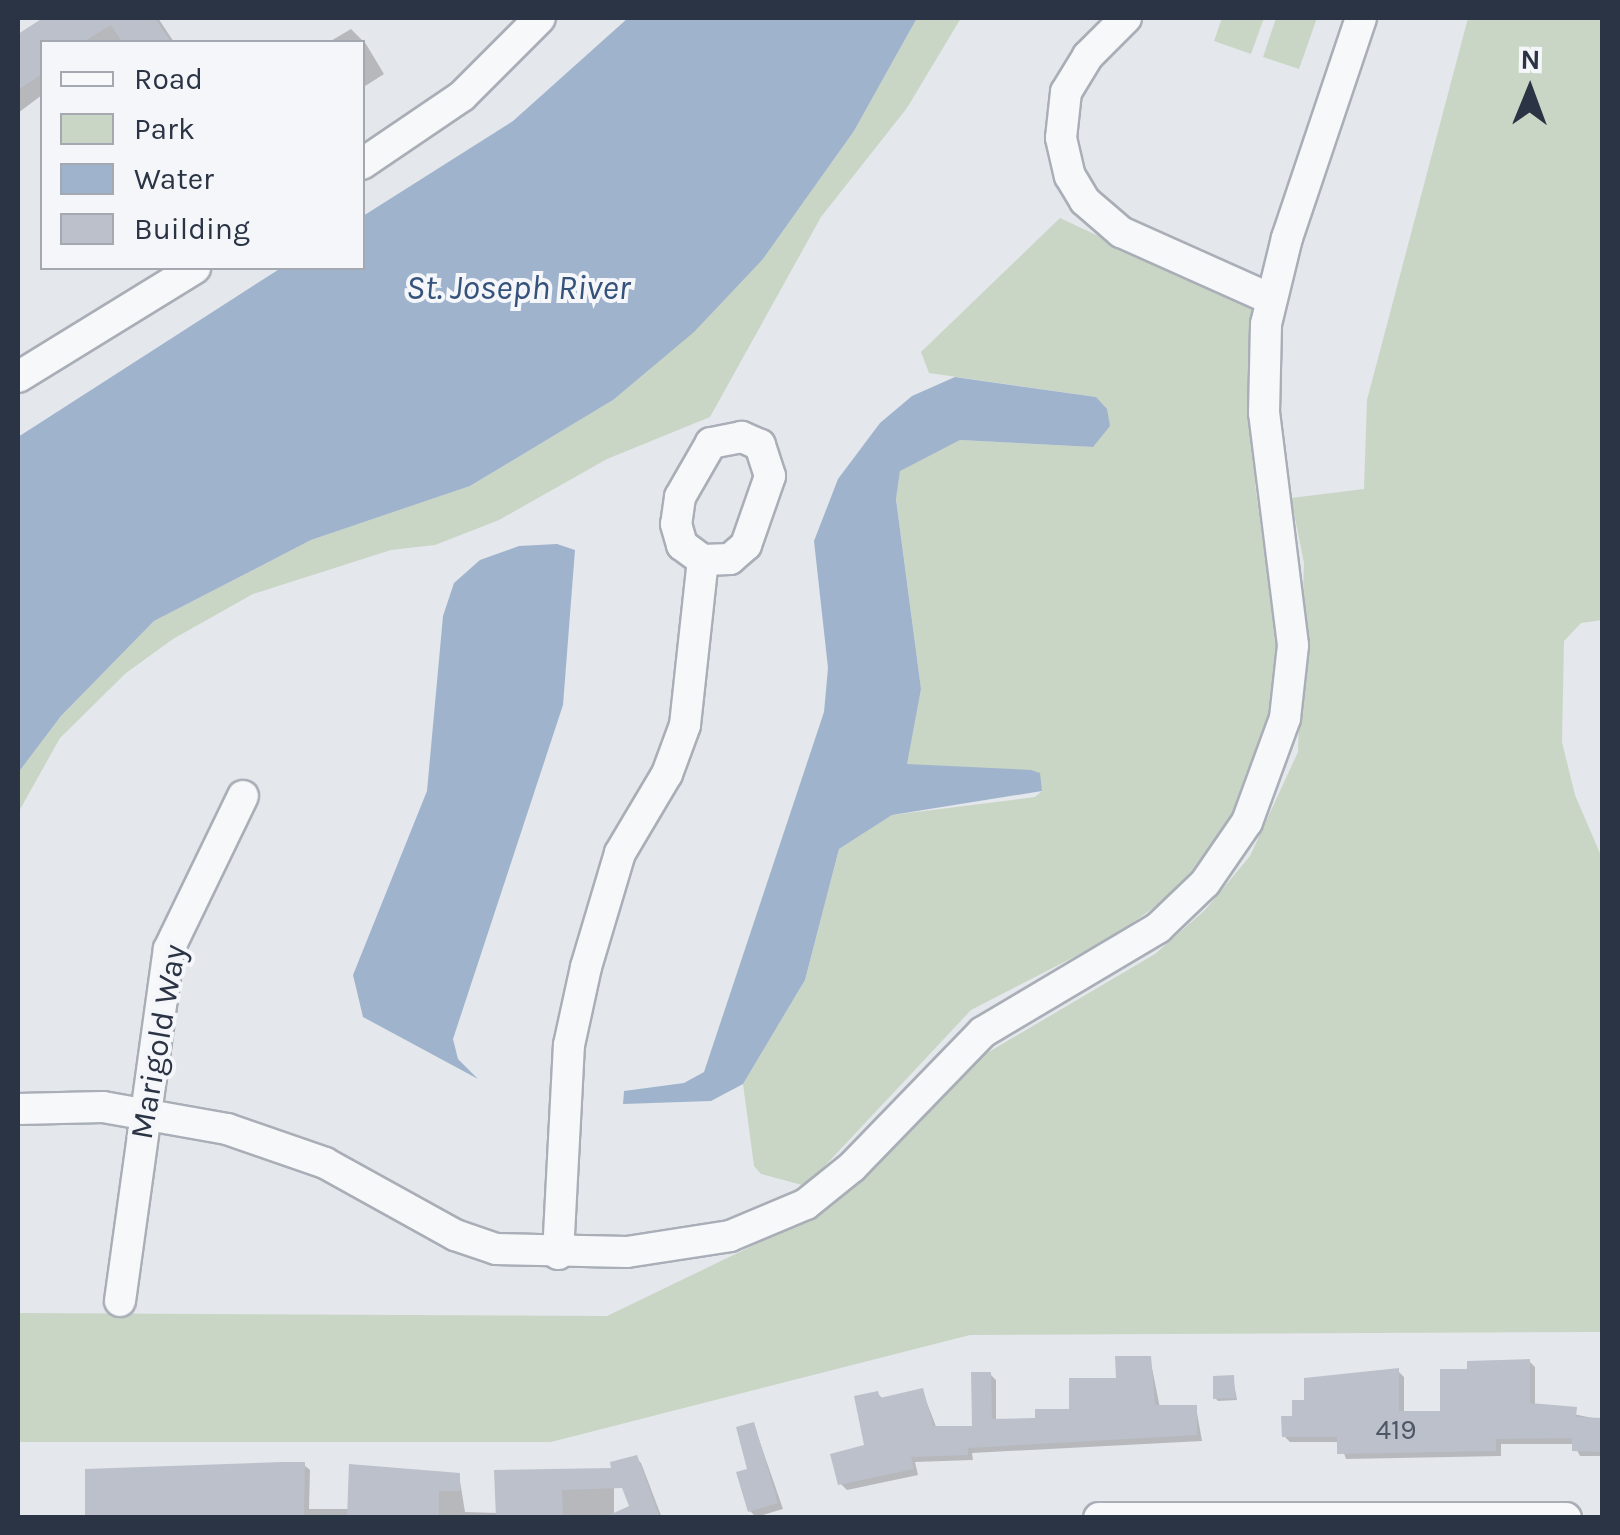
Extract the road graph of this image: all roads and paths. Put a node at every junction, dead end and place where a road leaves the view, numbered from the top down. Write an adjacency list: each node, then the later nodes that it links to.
1 (540, 18): 4 (street)
2 (1126, 18): 6 (street)
3 (1361, 18): 6 (street)
4 (365, 162)
5 (192, 270): 7 (street)
6 (1271, 299): 12 (street)
7 (18, 377)
8 (703, 560): 12 (street)
9 (243, 796): 11 (street, Marigold Way)
10 (18, 1109): 11 (street)
11 (145, 1114): 12 (street); 13 (street, Marigold Way)
12 (558, 1254)
13 (120, 1302)
14 (1248, 1517): 15 (street); 16 (street)
15 (1099, 1518)
16 (1566, 1518)

